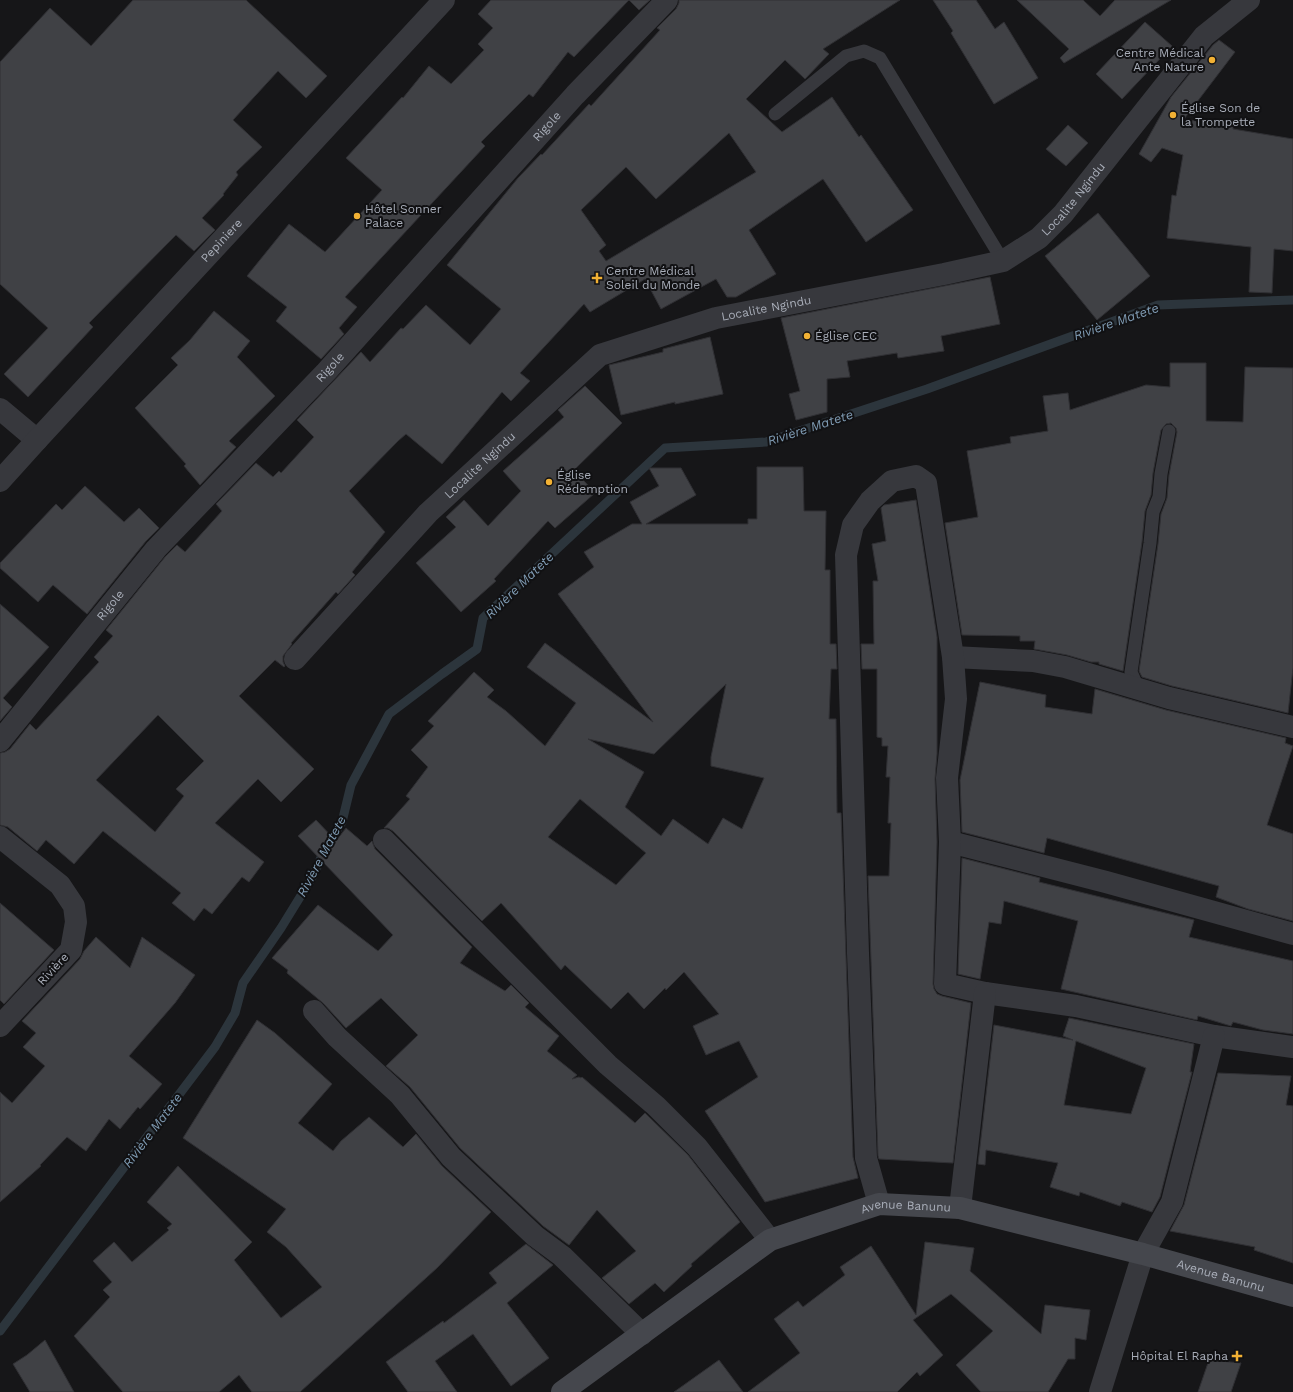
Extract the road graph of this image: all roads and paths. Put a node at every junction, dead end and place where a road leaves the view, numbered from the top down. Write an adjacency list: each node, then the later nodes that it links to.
1 (444, 0): 8 (street, Pepiniere)
2 (667, 0): 14 (street, Rigole)
3 (1250, 0): 5 (street, Localite Ngindu)
4 (775, 114): 5 (lane)
5 (1003, 261): 11 (street, Localite Ngindu)
6 (0, 409): 8 (street)
7 (1169, 431): 12 (lane)
8 (37, 440): 9 (street, Pepiniere)
9 (0, 481)
10 (953, 657): 12 (street); 17 (street); 24 (street)
11 (295, 659)
12 (1139, 690): 13 (street)
13 (1293, 727)
14 (0, 741)
15 (0, 837): 21 (street, Rivière)
16 (384, 840): 26 (street)
17 (950, 842): 18 (street); 19 (street)
18 (1293, 934)
19 (985, 993): 22 (street); 25 (street)
20 (314, 1010): 29 (street)
21 (0, 1026)
22 (1214, 1036): 23 (street); 27 (street)
23 (1293, 1047)
24 (879, 1204): 25 (street, Avenue Banunu); 26 (street, Avenue Banunu)
25 (960, 1208): 27 (street, Avenue Banunu)
26 (770, 1240): 29 (street, Avenue Banunu)
27 (1143, 1254): 28 (street, Avenue Banunu); 31 (street)
28 (1293, 1296)
29 (642, 1334): 30 (street, Avenue Banunu)
30 (562, 1392)
31 (1100, 1392)

